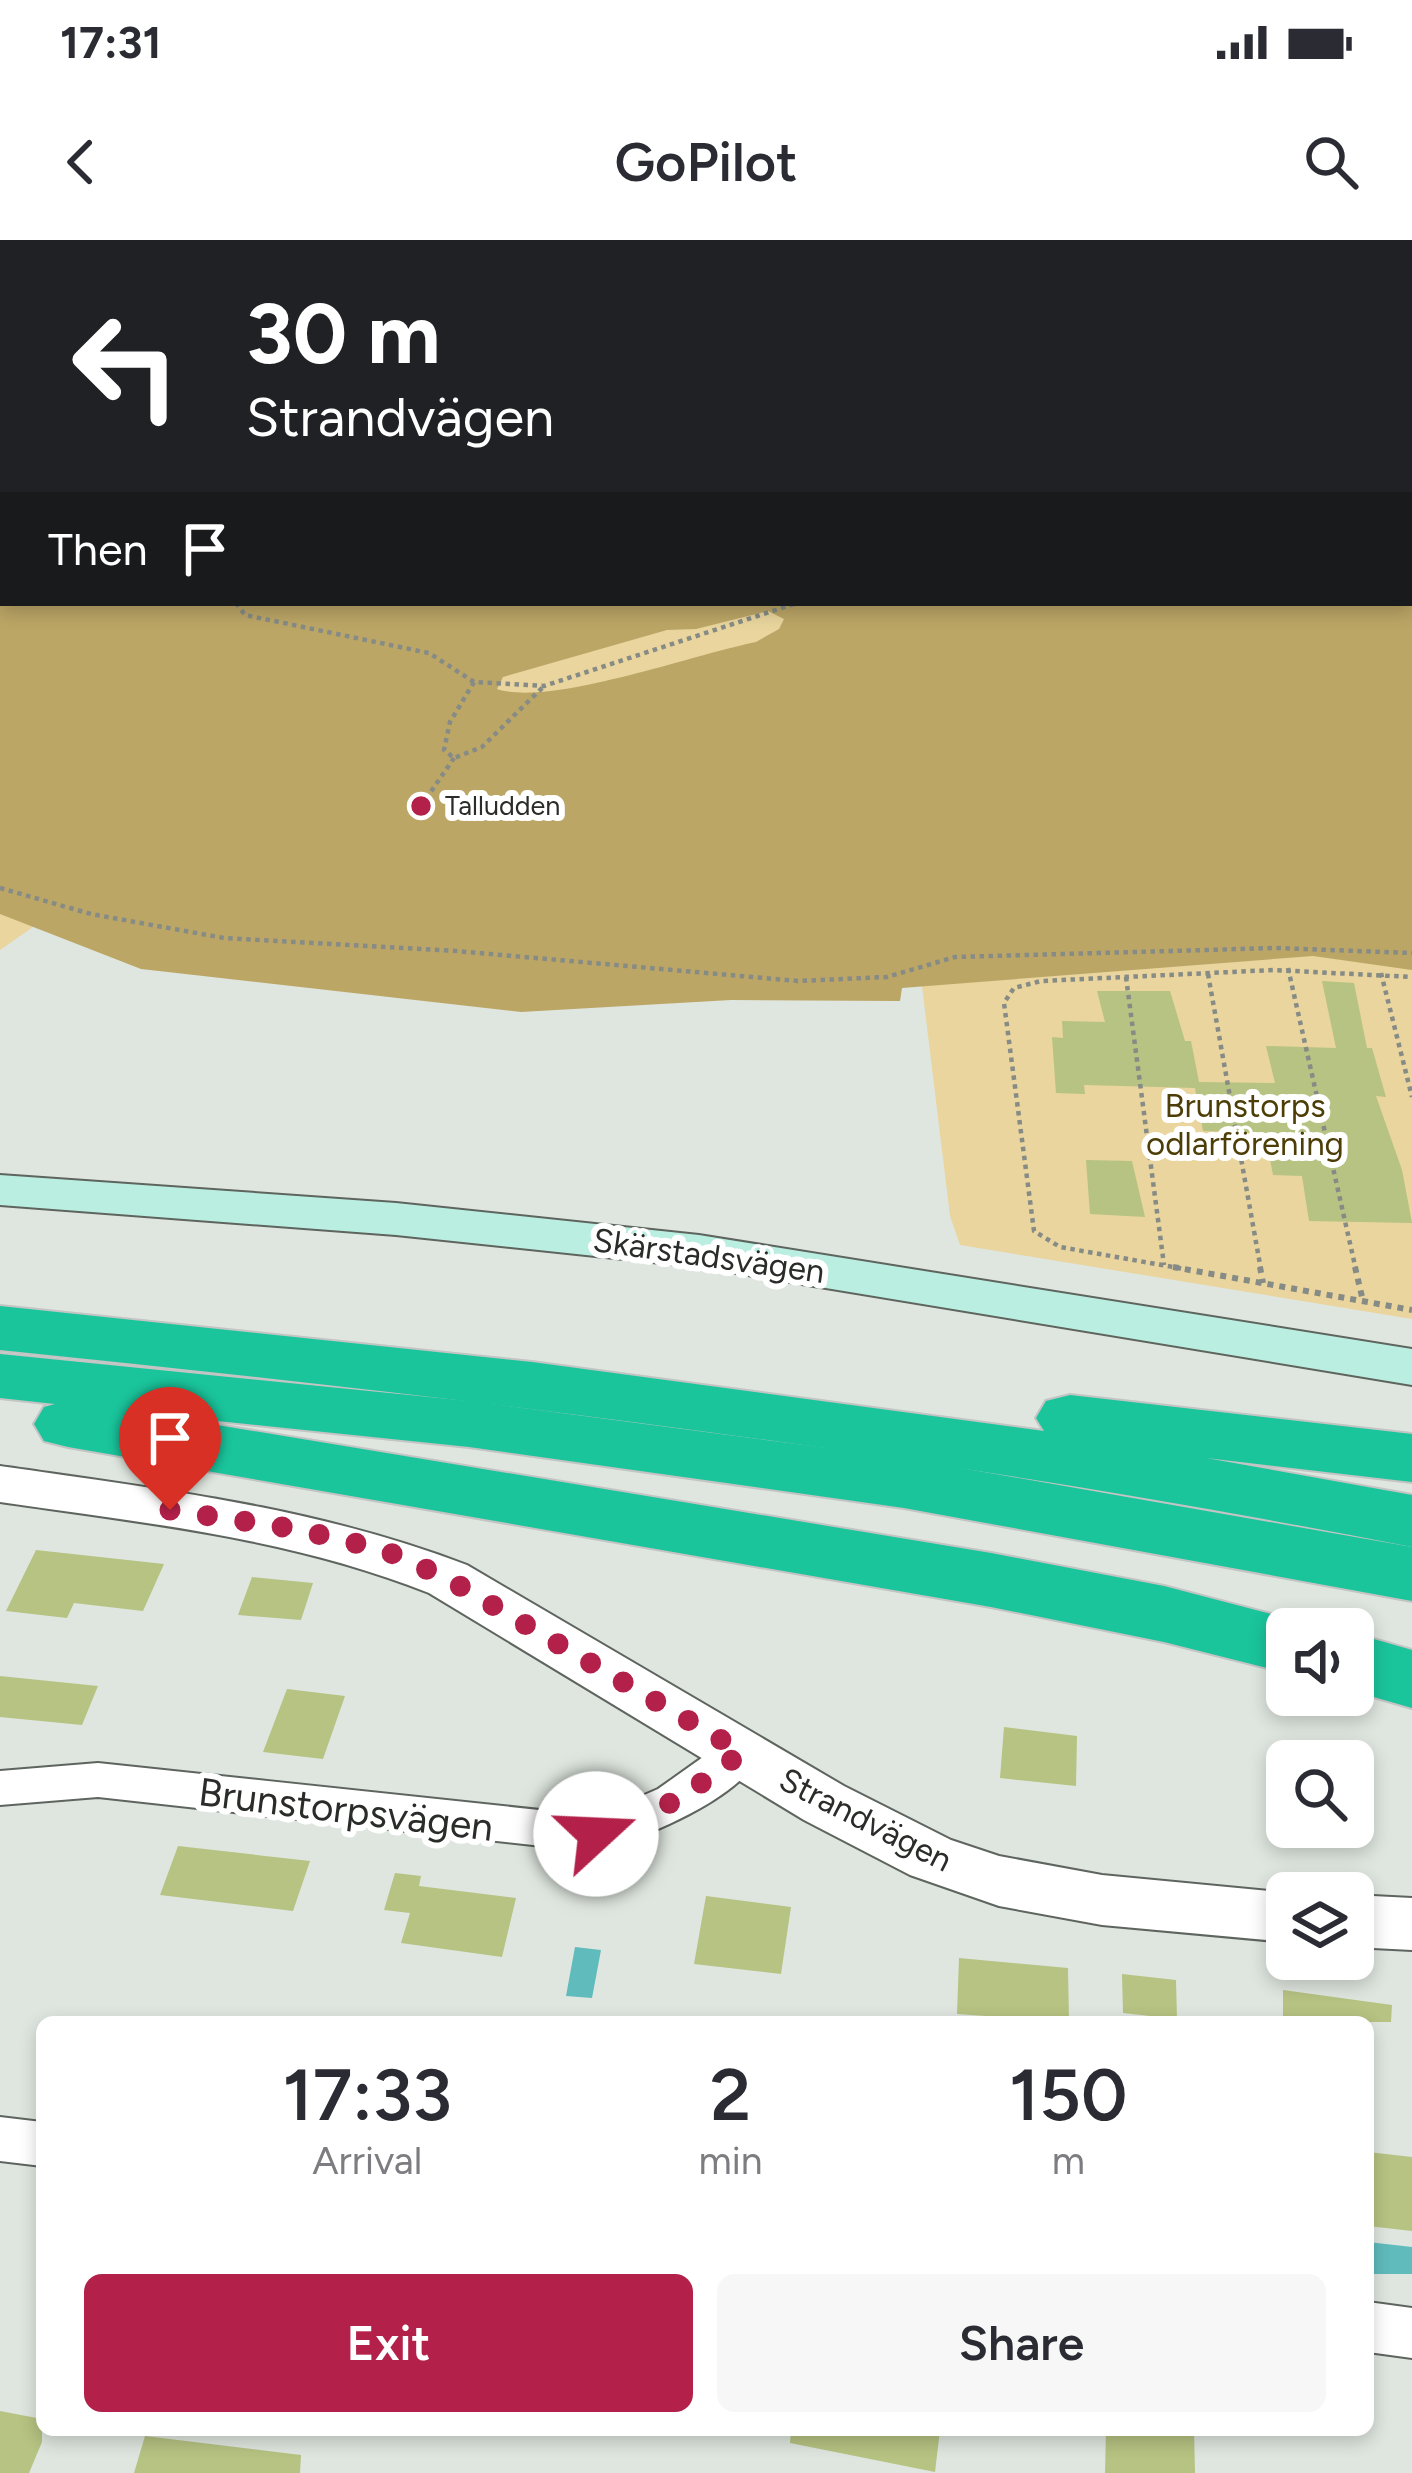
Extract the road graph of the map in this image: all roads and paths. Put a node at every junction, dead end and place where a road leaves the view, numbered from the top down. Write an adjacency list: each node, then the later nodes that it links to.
1 (238, 606): 3 (path)
2 (788, 606): 4 (path)
3 (474, 682): 4 (path); 5 (path)
4 (544, 686): 5 (path)
5 (454, 758): 6 (path)
6 (421, 806)
7 (0, 888): 8 (path)
8 (1412, 952)
9 (1288, 968): 10 (path); 11 (path); 18 (path)
10 (1208, 972): 12 (path); 17 (path)
11 (1381, 973): 13 (path); 14 (path)
12 (1125, 976): 16 (path); 16 (path)
13 (1412, 977)
14 (1412, 1097)
15 (0, 1190): 22 (main road, Skärstadsvägen)
16 (1164, 1265): 17 (path)
17 (1263, 1283): 18 (path)
18 (1363, 1301): 19 (path)
19 (1412, 1310)
20 (0, 1328): 21 (highway)
21 (301, 1357): 25 (highway); 27 (highway)
22 (1412, 1367)
23 (0, 1376): 28 (highway)
24 (0, 1411): 29 (highway)
25 (1412, 1459)
26 (0, 1484): 32 (street, Strandvägen)
27 (1412, 1521)
28 (1412, 1574)
29 (1266, 1640)
30 (1374, 1668): 31 (highway)
31 (1412, 1678)
32 (742, 1752): 33 (street, Brunstorpsvägen); 34 (street, Strandvägen)
33 (0, 1788)
34 (1266, 1915)
35 (1374, 1922): 36 (street)
36 (1412, 1924)
37 (0, 2139): 38 (street)
38 (36, 2143)
39 (1374, 2328): 40 (street)
40 (1412, 2333)

